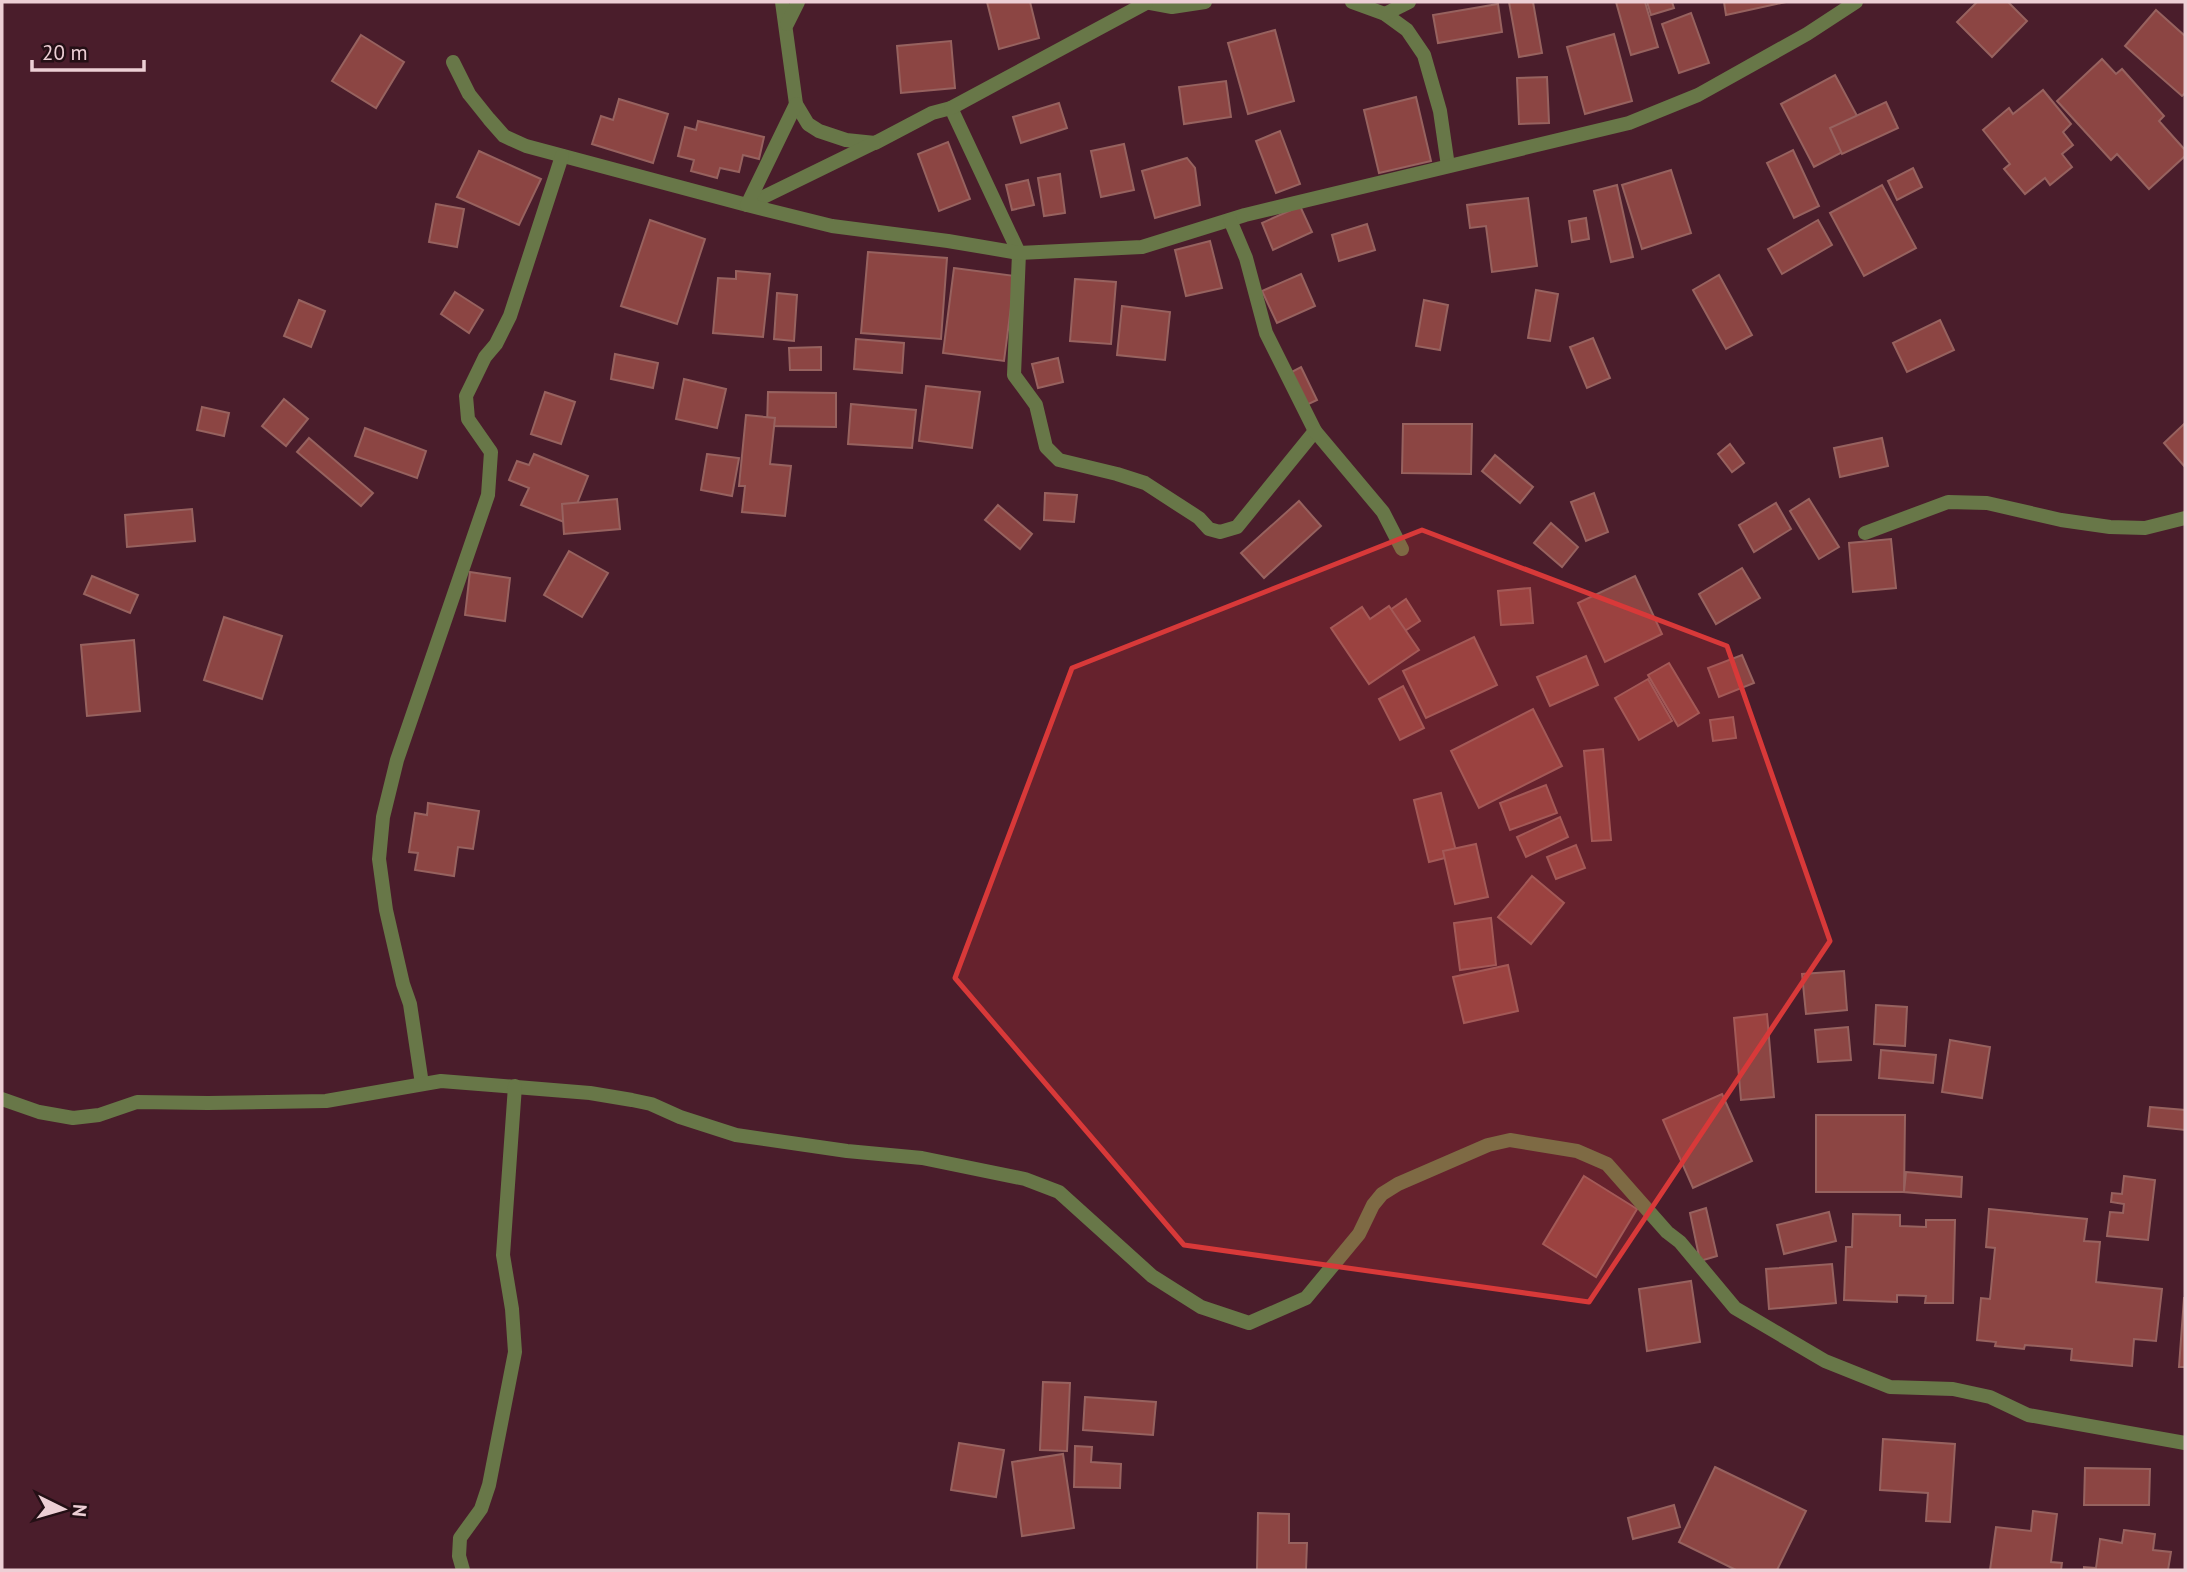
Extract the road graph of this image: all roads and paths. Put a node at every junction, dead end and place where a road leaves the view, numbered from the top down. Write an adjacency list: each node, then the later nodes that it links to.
1 (782, 2): 9 (street)
2 (798, 2): 9 (street)
3 (1146, 2): 4 (street); 12 (street)
4 (1205, 2)
5 (1352, 2): 8 (street)
6 (1409, 2): 8 (street)
7 (1856, 2): 15 (street)
8 (1385, 13): 15 (street)
9 (786, 24): 11 (street)
10 (453, 62): 14 (street)
11 (796, 104): 13 (street); 16 (street)
12 (951, 108): 13 (street); 18 (street)
13 (875, 143): 16 (street)
14 (562, 156): 16 (street); 23 (street)
15 (1448, 166): 17 (street)
16 (747, 205): 18 (street)
17 (1230, 220): 18 (street); 19 (street)
18 (1019, 253): 19 (street)
19 (1315, 431): 22 (street)
20 (2185, 517): 21 (street)
21 (1865, 533)
22 (1402, 549)
23 (422, 1084): 24 (street); 25 (street)
24 (515, 1086): 26 (street); 27 (street)
25 (2, 1099)
26 (2185, 1443)
27 (463, 1570)

